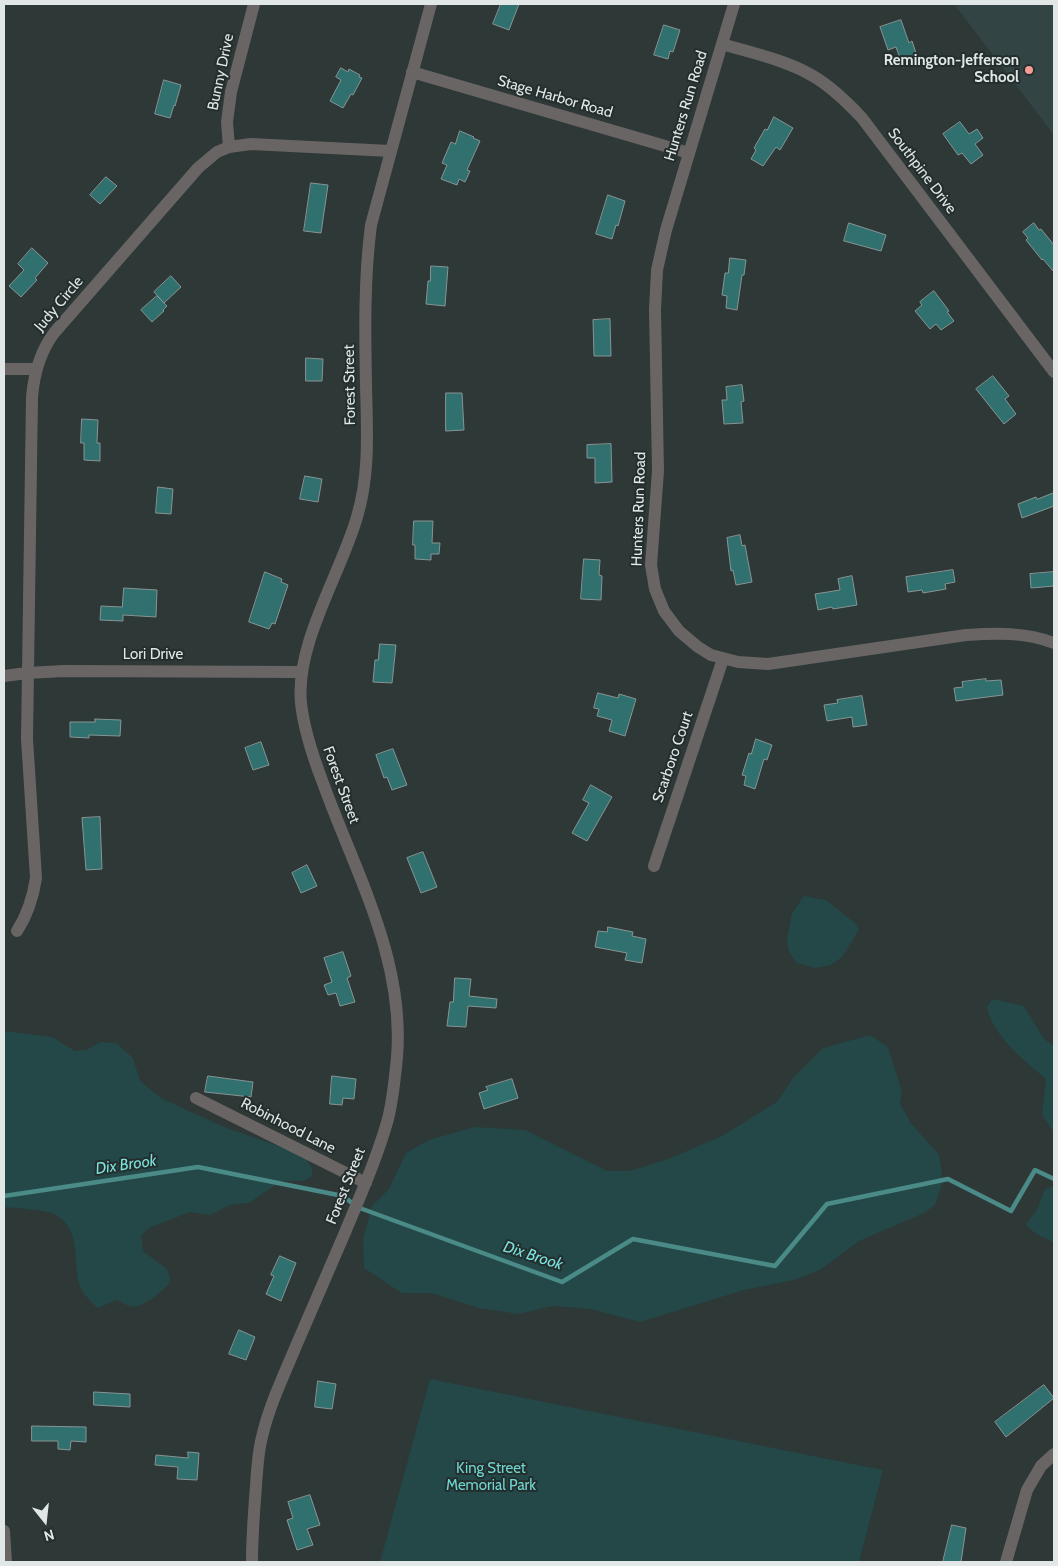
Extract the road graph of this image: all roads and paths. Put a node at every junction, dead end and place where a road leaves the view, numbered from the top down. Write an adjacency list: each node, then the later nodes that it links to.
1 (254, 4): 6 (street, Bunny Drive)
2 (431, 4): 5 (street, Forest Street)
3 (734, 4): 4 (street, Hunters Run Road)
4 (722, 44): 8 (street, Hunters Run Road); 11 (street, Southpine Drive)
5 (412, 72): 7 (street, Forest Street); 8 (street, Stage Harbor Road)
6 (229, 148): 7 (street, Judy Circle); 10 (street, Judy Circle)
7 (390, 151): 14 (street, Forest Street)
8 (689, 153): 13 (street, Hunters Run Road)
9 (4, 369): 10 (street)
10 (36, 369): 15 (street, Judy Circle)
11 (1054, 372)
12 (1054, 643): 13 (street, Hunters Run Road)
13 (723, 659): 17 (street, Scarboro Court)
14 (302, 672): 15 (street, Lori Drive); 20 (street, Forest Street)
15 (27, 673): 16 (street, Lori Drive); 18 (street, Judy Circle)
16 (4, 676)
17 (654, 866)
18 (17, 931)
19 (196, 1098): 20 (street, Robinhood Lane)
20 (366, 1182): 24 (street, Forest Street)
21 (1054, 1454): 25 (street)
22 (4, 1531): 23 (street)
23 (6, 1562)
24 (252, 1562)
25 (1006, 1562)

